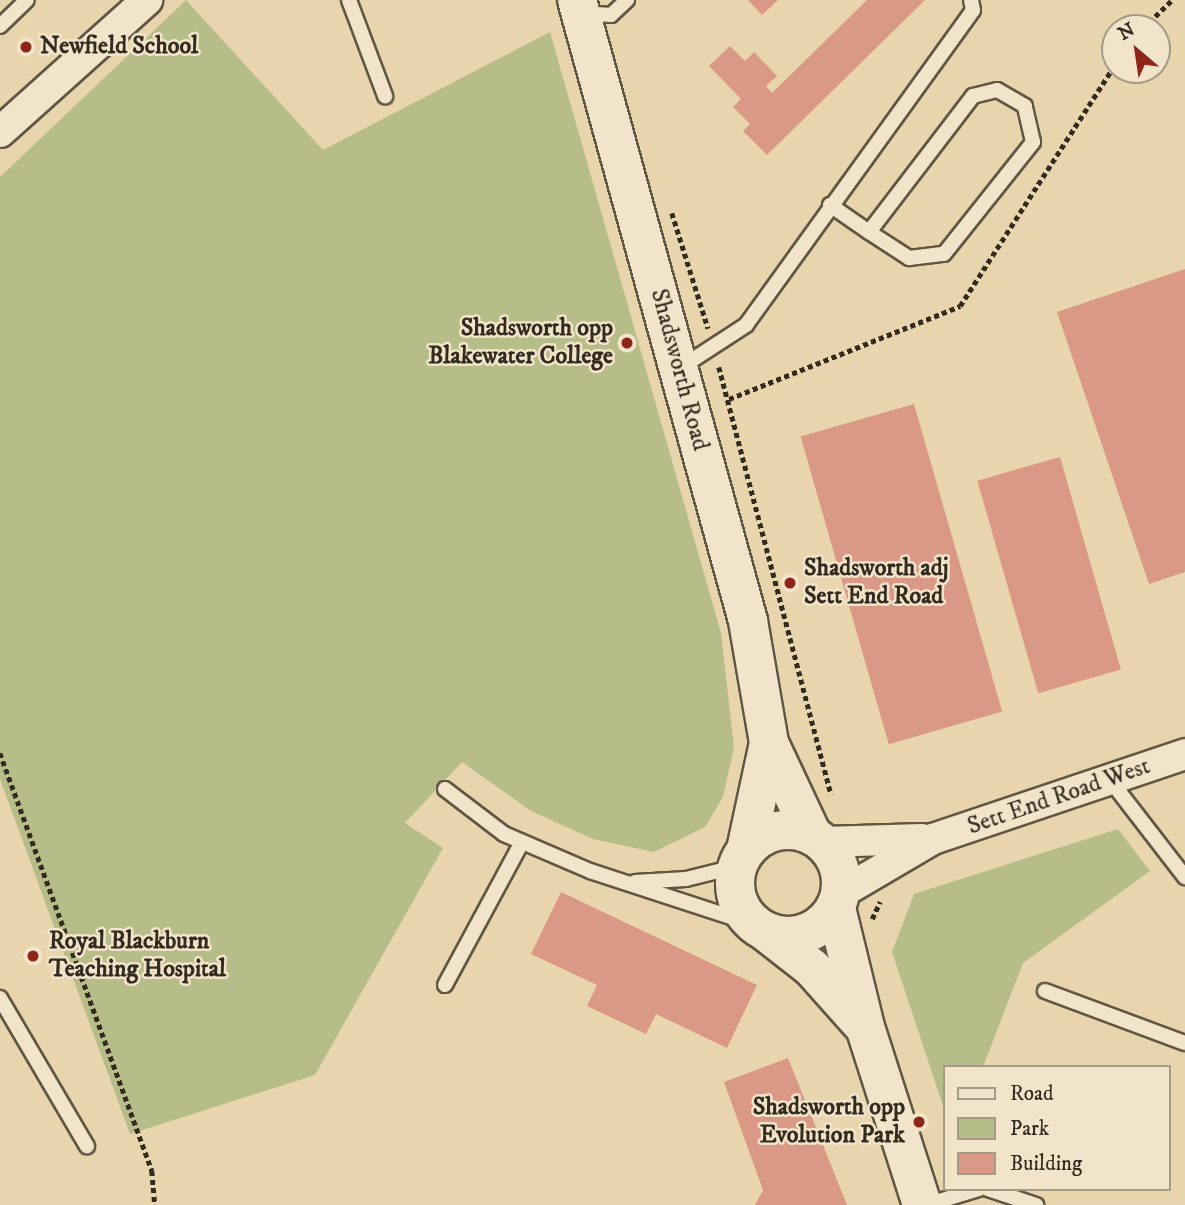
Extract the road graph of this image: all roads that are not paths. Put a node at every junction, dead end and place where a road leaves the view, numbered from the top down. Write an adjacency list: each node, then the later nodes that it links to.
1 (27, 0): 7 (lane)
2 (147, 0): 9 (street)
3 (349, 0): 8 (lane)
4 (627, 0): 6 (lane)
5 (971, 0): 10 (lane)
6 (578, 6): 12 (main road, Shadsworth Road)
7 (0, 26)
8 (385, 96)
9 (0, 132)
10 (830, 205): 11 (lane); 12 (lane)
11 (869, 232): 11 (lane)
12 (678, 369): 13 (main road, Shadsworth Road)
13 (769, 744): 17 (main road, Shadsworth Road); 20 (main road, Shadsworth Road)
14 (1185, 754): 15 (street, Sett End Road West)
15 (1110, 780): 18 (street, Sett End Road West); 21 (lane)
16 (445, 789): 19 (lane)
17 (823, 828): 18 (street, Sett End Road West); 20 (main road); 23 (main road, Shadsworth Road)
18 (933, 839): 23 (street, Sett End Road West)
19 (522, 842): 22 (lane); 25 (lane)
20 (742, 858): 22 (lane); 24 (main road, Shadsworth Road)
21 (1185, 877)
22 (627, 882): 24 (lane)
23 (849, 908): 24 (main road); 28 (main road, Shadsworth Road)
24 (761, 928): 28 (main road, Shadsworth Road)
25 (444, 985)
26 (1045, 991): 29 (lane)
27 (0, 998): 30 (lane)
28 (865, 1027): 33 (main road, Shadsworth Road)
29 (1185, 1043)
30 (87, 1146)
31 (972, 1191): 33 (lane)
32 (994, 1191): 34 (lane)
33 (924, 1205)
34 (1036, 1205)

